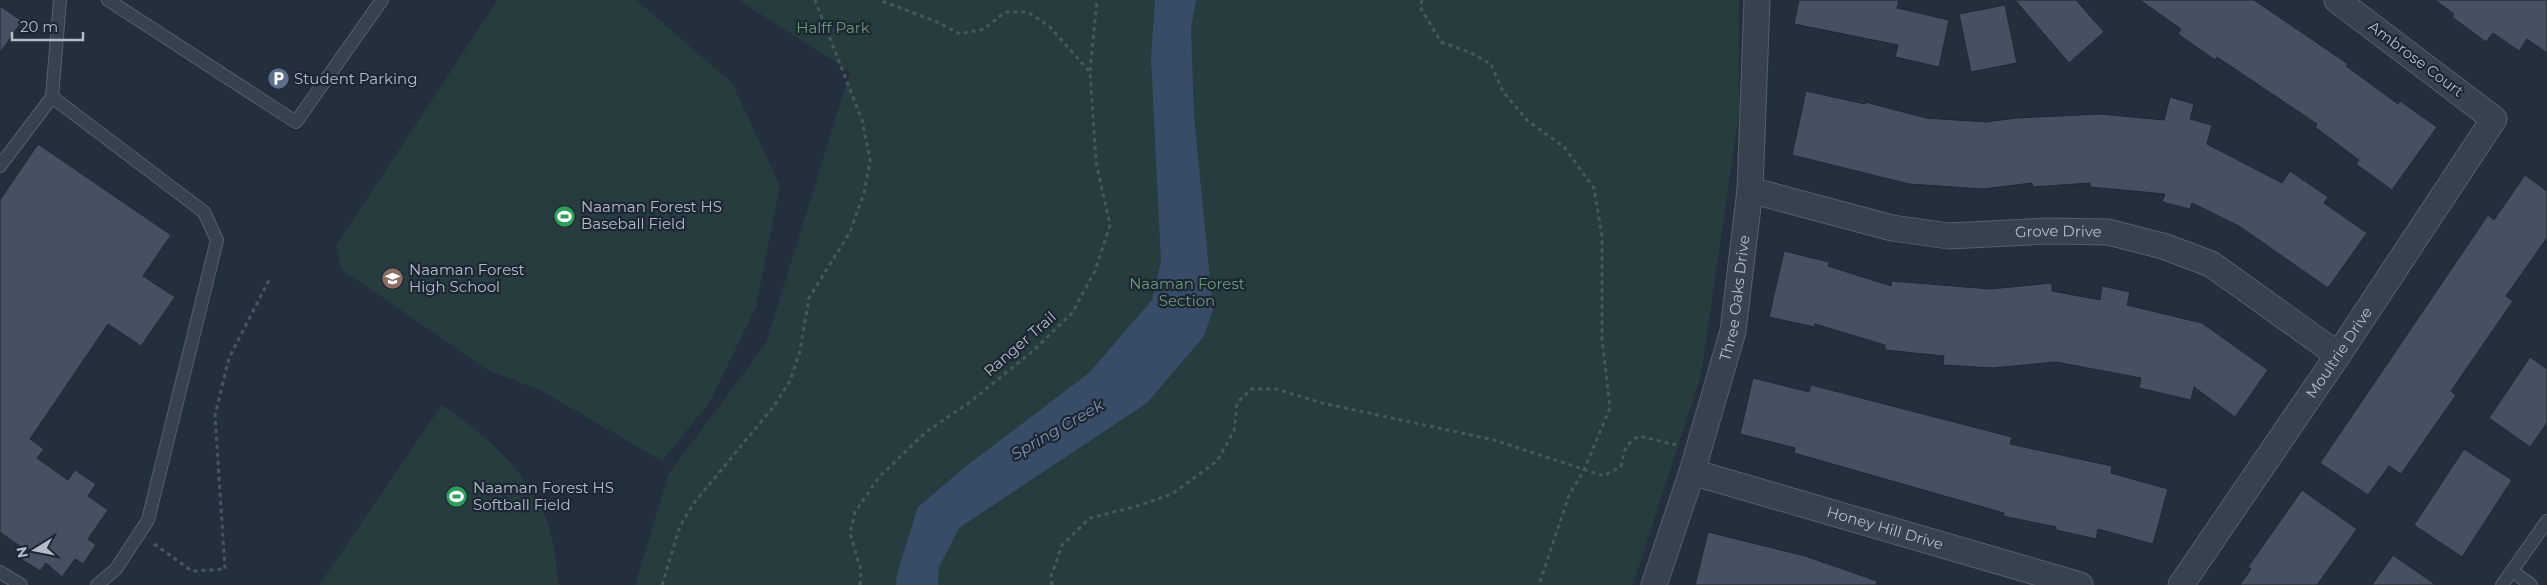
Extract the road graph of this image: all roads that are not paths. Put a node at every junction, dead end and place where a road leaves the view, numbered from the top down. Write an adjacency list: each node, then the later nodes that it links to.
1 (60, 0): 6 (lane)
2 (108, 0): 3 (lane)
3 (382, 0)
4 (1757, 0): 9 (street, Three Oaks Drive)
5 (2337, 0): 7 (street, Ambrose Court)
6 (52, 97): 8 (lane); 16 (lane)
7 (2494, 119): 10 (street, Moultrie Drive)
8 (0, 166)
9 (1750, 190): 10 (street, Grove Drive); 11 (street, Three Oaks Drive)
10 (2338, 355): 19 (street, Moultrie Drive)
11 (1692, 472): 17 (street, Three Oaks Drive); 18 (street, Honey Hill Drive)
12 (2547, 521): 13 (lane)
13 (2512, 571): 20 (lane); 21 (lane)
14 (0, 572): 15 (lane)
15 (21, 585)
16 (97, 585)
17 (1654, 585)
18 (2080, 585)
19 (2181, 585)
20 (2502, 585)
21 (2531, 585)

